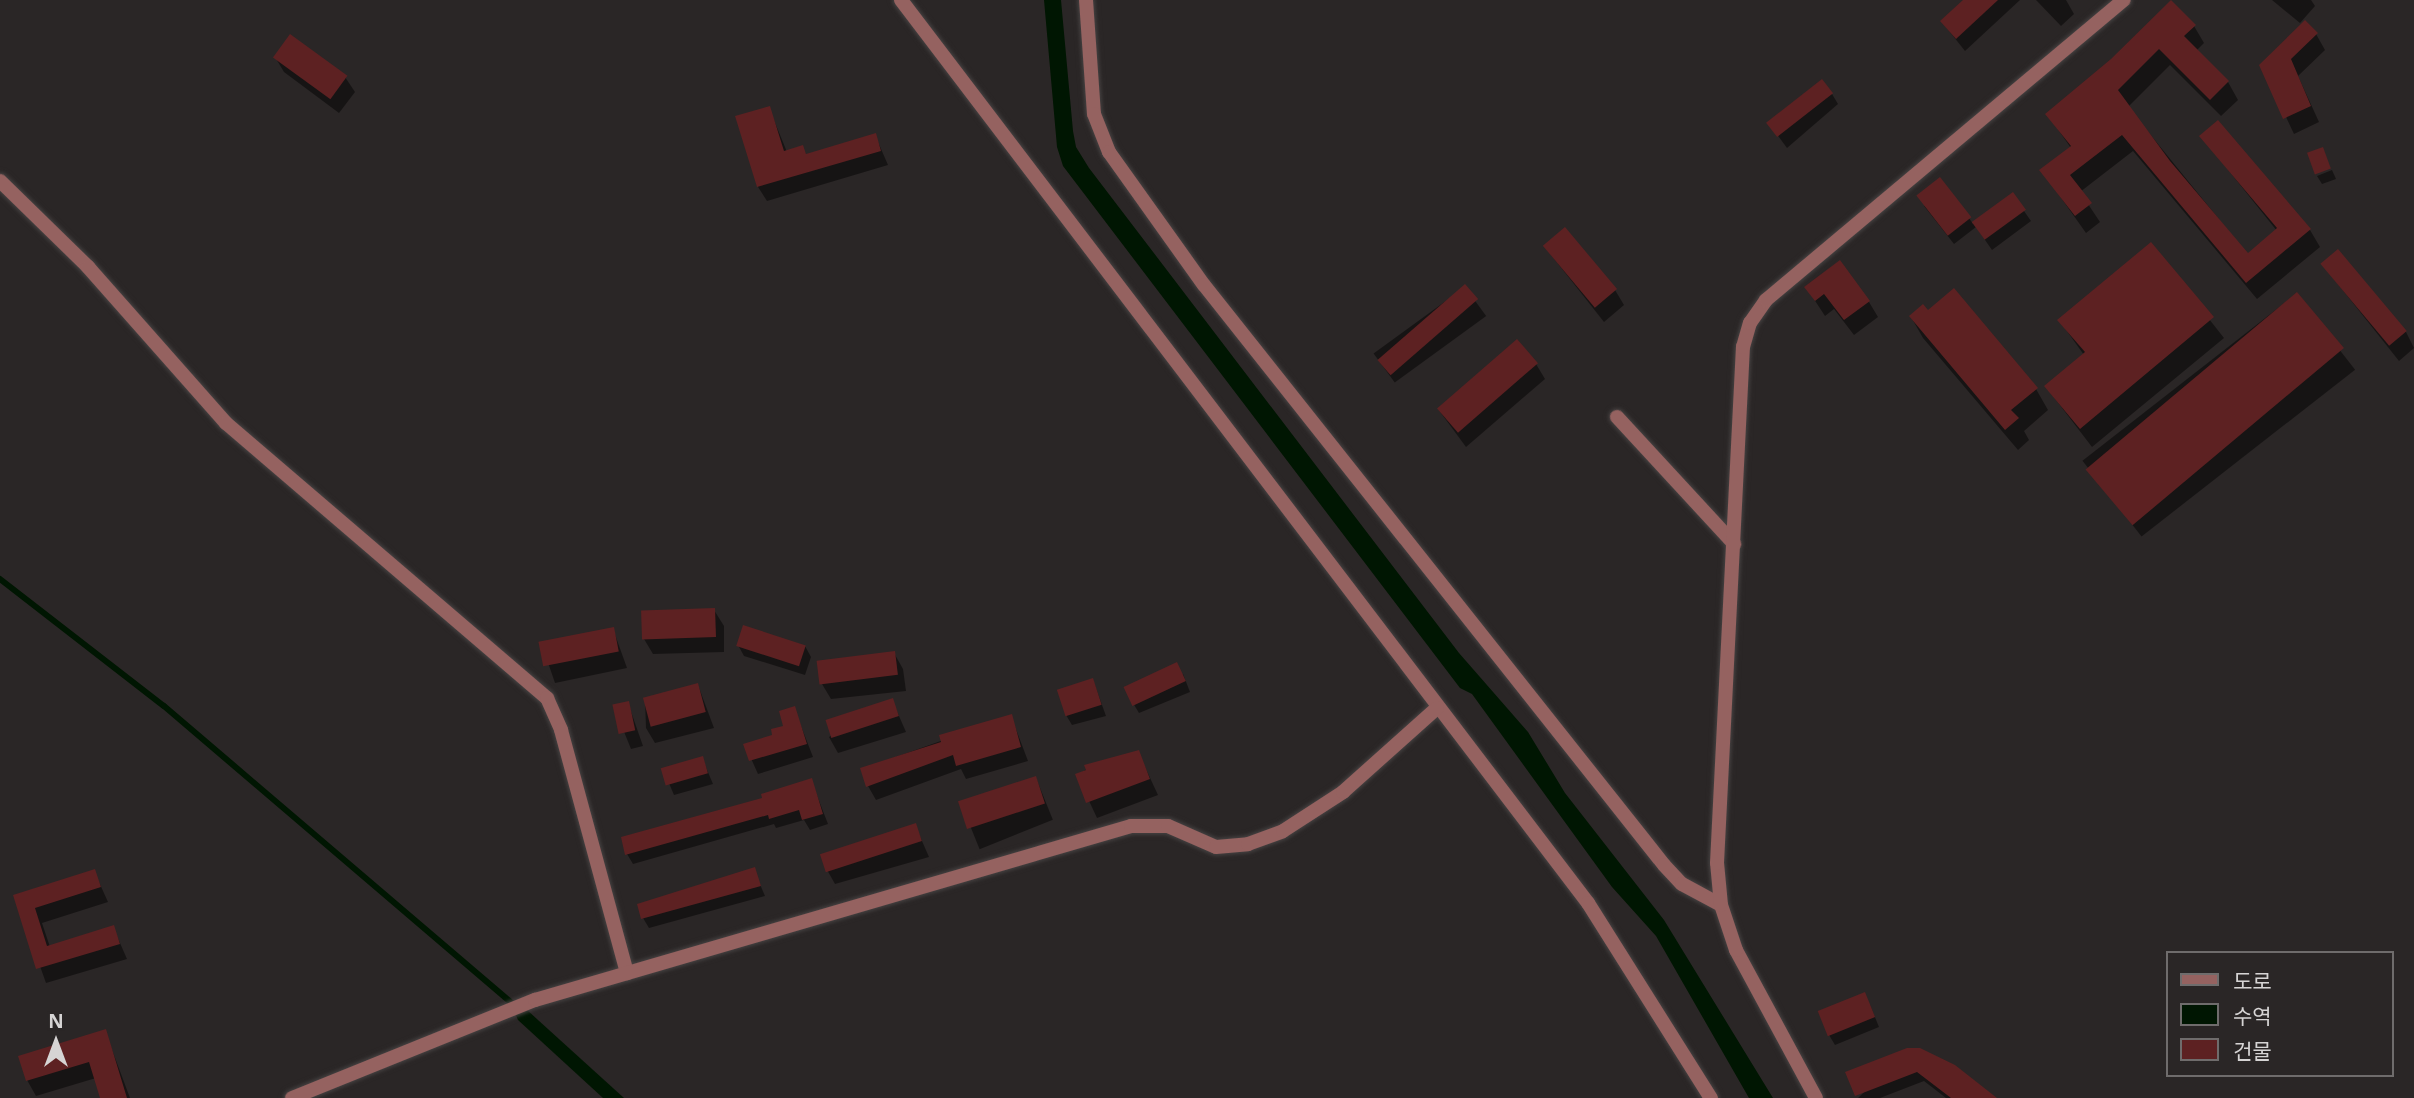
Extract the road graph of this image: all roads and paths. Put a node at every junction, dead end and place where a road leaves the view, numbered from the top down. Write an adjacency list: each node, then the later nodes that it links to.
1 (901, 0): 7 (street)
2 (1086, 0): 8 (street)
3 (2124, 0): 6 (street)
4 (0, 180): 9 (street)
5 (1617, 417): 6 (street)
6 (1734, 544): 8 (street)
7 (1437, 708): 9 (street); 11 (street)
8 (1721, 905): 12 (street)
9 (627, 973): 10 (street)
10 (292, 1098)
11 (1712, 1098)
12 (1816, 1098)

